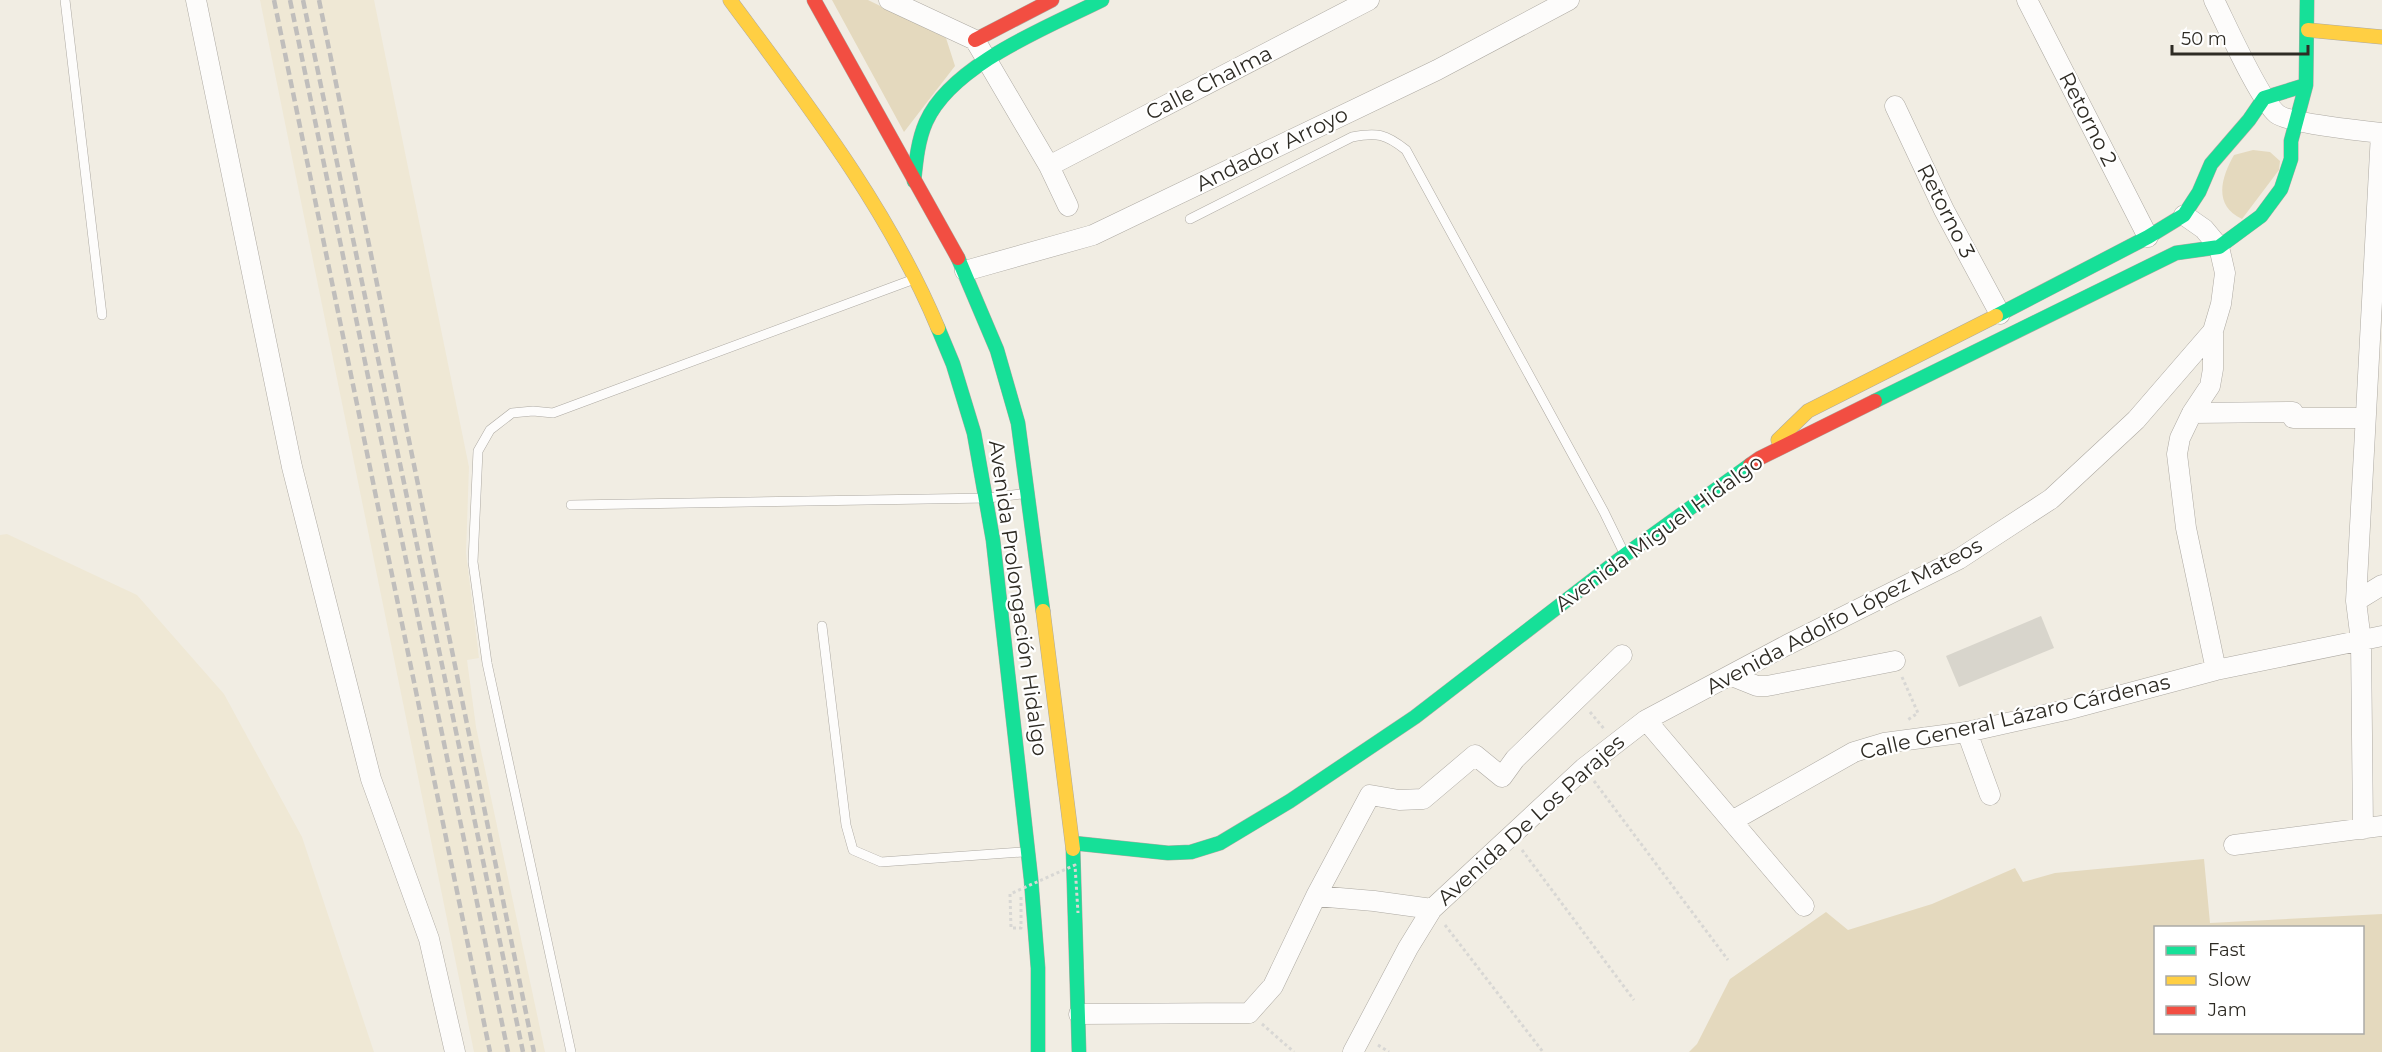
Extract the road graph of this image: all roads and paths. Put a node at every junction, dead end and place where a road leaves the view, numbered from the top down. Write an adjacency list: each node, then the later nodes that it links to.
1 (65, 0): 32 (lane)
2 (196, 0): 78 (street)
3 (730, 0): 30 (main road, Avenida Prolongación Hidalgo)
4 (814, 0): 23 (main road, Avenida Prolongación Hidalgo)
5 (889, 0): 15 (street)
6 (1052, 0): 15 (main road)
7 (1101, 0): 16 (main road)
8 (1369, 0): 22 (street, Calle Chalma)
9 (1569, 0): 29 (street, Andador Arroyo)
10 (2027, 0): 27 (street, Retorno 2)
11 (2214, 0): 18 (street)
12 (2307, 0): 13 (main road)
13 (2308, 30): 14 (main road); 17 (main road)
14 (2382, 37)
15 (975, 40): 16 (street)
16 (988, 59): 22 (street); 23 (main road)
17 (2306, 86): 18 (main road); 20 (main road)
18 (2264, 98): 20 (street); 25 (main road)
19 (1895, 105): 31 (street, Retorno 3)
20 (2298, 120): 21 (street); 28 (main road)
21 (2381, 133): 35 (street)
22 (1049, 166): 24 (street)
23 (914, 181): 29 (main road, Avenida Prolongación Hidalgo)
24 (1068, 206)
25 (2184, 215): 27 (main road); 28 (street)
26 (1190, 219): 40 (lane)
27 (2148, 237): 31 (main road)
28 (2219, 247): 33 (street, Avenida Adolfo López Mateos); 36 (main road, Avenida Miguel Hidalgo)
29 (964, 271): 37 (main road, Avenida Prolongación Hidalgo)
30 (916, 279): 38 (main road, Avenida Prolongación Hidalgo); 79 (lane)
31 (2000, 314): 36 (main road)
32 (102, 315)
33 (2213, 331): 34 (street); 49 (street, Avenida Adolfo López Mateos)
34 (2192, 413): 35 (street); 48 (street)
35 (2365, 418): 42 (street)
36 (1760, 458): 40 (main road, Avenida Miguel Hidalgo)
37 (1029, 494): 38 (lane); 63 (main road, Avenida Prolongación Hidalgo)
38 (988, 498): 39 (lane); 56 (main road, Avenida Prolongación Hidalgo)
39 (571, 505)
40 (1625, 555): 63 (main road, Avenida Miguel Hidalgo)
41 (2382, 585): 42 (street)
42 (2356, 601): 45 (street)
43 (822, 626): 65 (lane)
44 (2382, 636): 45 (street, Calle General Lázaro Cárdenas)
45 (2361, 641): 48 (street, Calle General Lázaro Cárdenas); 61 (street)
46 (1622, 655): 50 (street)
47 (1895, 661): 49 (street); 52 (path)
48 (2216, 670): 53 (street, Calle General Lázaro Cárdenas)
49 (1732, 675): 51 (street, Avenida Adolfo López Mateos)
50 (1577, 697): 54 (path); 67 (street)
51 (1646, 720): 54 (street, Avenida De Los Parajes); 60 (street)
52 (1899, 726)
53 (1967, 732): 57 (street); 60 (street, Calle General Lázaro Cárdenas)
54 (1617, 743): 55 (street, Avenida De Los Parajes)
55 (1584, 768): 62 (street, Avenida De Los Parajes); 74 (path)
56 (1022, 788): 58 (main road); 65 (main road, Avenida Prolongación Hidalgo)
57 (1990, 795)
58 (1035, 801)
59 (1054, 821): 63 (main road)
60 (1732, 821): 69 (street)
61 (2373, 828): 64 (street)
62 (1510, 834): 70 (street, Avenida De Los Parajes); 75 (path)
63 (1073, 843): 66 (main road); 77 (main road, Avenida Prolongación Hidalgo)
64 (2234, 845)
65 (1028, 851): 73 (main road, Avenida Prolongación Hidalgo)
66 (1059, 894)
67 (1316, 896): 70 (street); 76 (street)
68 (1021, 897): 71 (path, bridge)
69 (1804, 906)
70 (1432, 909): 83 (street, Avenida De Los Parajes); 84 (path)
71 (1078, 913)
72 (1048, 931): 73 (main road)
73 (1037, 959): 80 (main road, Avenida Prolongación Hidalgo)
74 (1728, 960)
75 (1634, 999)
76 (1249, 1013): 77 (street); 82 (path)
77 (1078, 1014): 81 (main road, Avenida Prolongación Hidalgo)
78 (455, 1052)
79 (571, 1052)
80 (1038, 1052)
81 (1079, 1052)
82 (1294, 1052)
83 (1353, 1052)
84 (1543, 1052)

